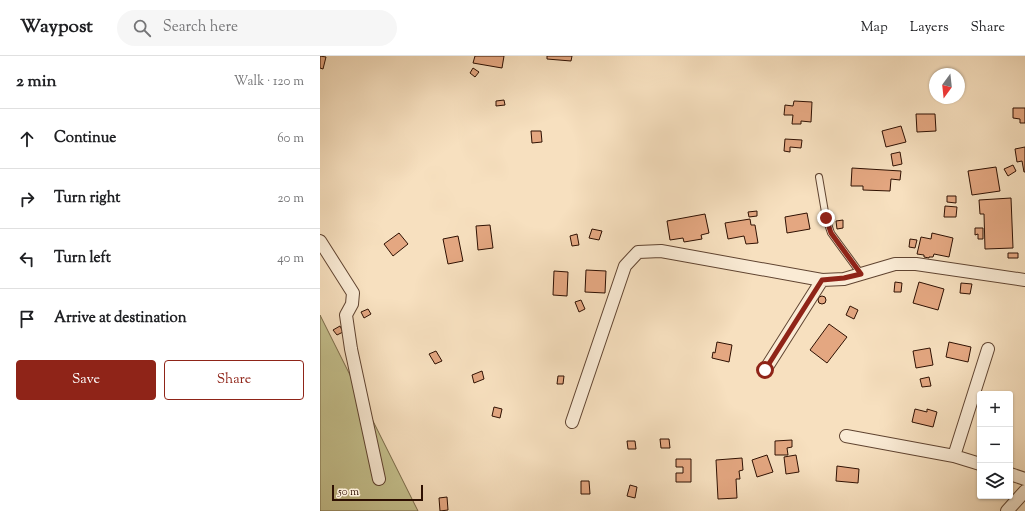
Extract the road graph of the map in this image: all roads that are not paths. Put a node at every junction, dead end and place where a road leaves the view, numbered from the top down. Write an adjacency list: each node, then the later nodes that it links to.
1 (819, 178): 3 (lane)
2 (320, 241): 13 (street)
3 (861, 274): 4 (street); 5 (street)
4 (822, 280): 7 (street); 8 (street)
5 (1025, 280)
6 (988, 349): 10 (street)
7 (765, 370)
8 (572, 422)
9 (846, 436): 10 (street)
10 (954, 456): 11 (street)
11 (977, 463)
12 (1013, 475): 14 (street)
13 (379, 479)
14 (1025, 479)
15 (1025, 491): 16 (street)
16 (1007, 511)

